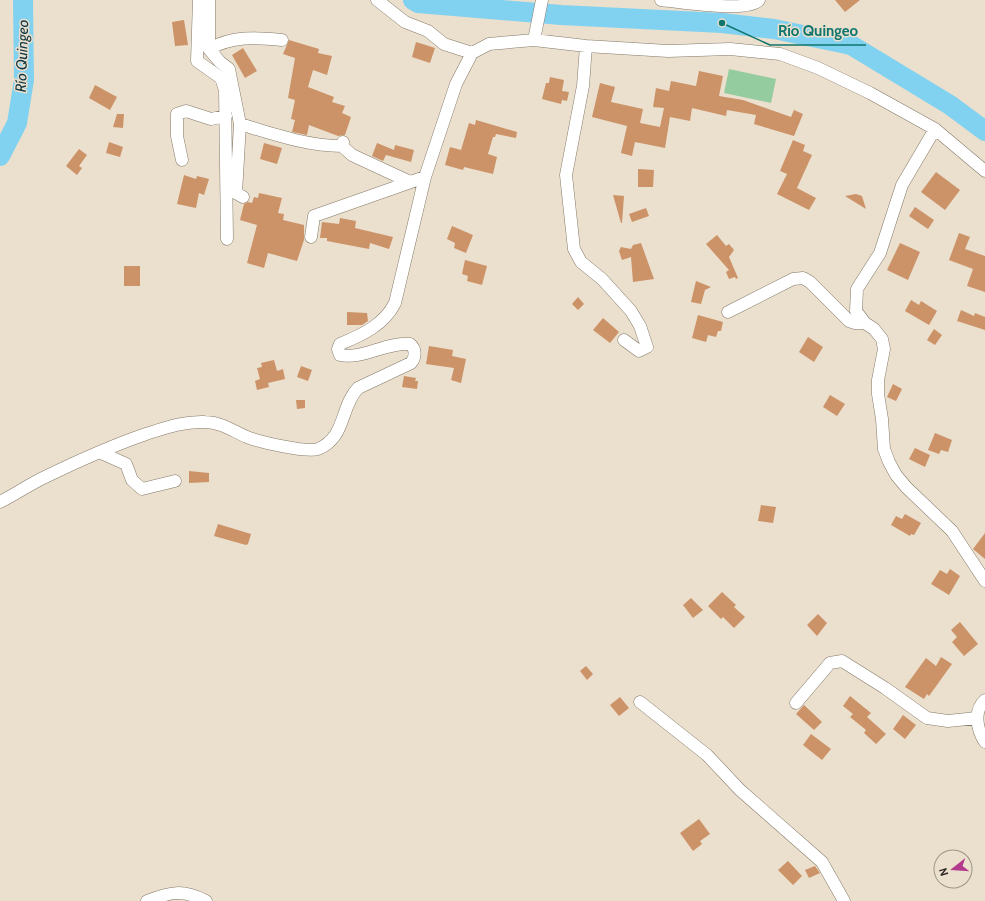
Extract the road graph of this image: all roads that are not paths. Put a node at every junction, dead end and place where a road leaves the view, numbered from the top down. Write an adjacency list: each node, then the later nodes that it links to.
1 (199, 0): 12 (street)
2 (209, 0): 10 (street)
3 (377, 0): 11 (street)
4 (542, 0): 7 (street)
5 (661, 0): 6 (street)
6 (759, 0)
7 (535, 34): 9 (street); 11 (street)
8 (282, 40): 10 (street)
9 (586, 46): 14 (street); 24 (street)
10 (209, 49): 13 (street)
11 (472, 52): 17 (street)
12 (226, 116): 15 (street); 21 (street)
13 (240, 124): 18 (street); 19 (street)
14 (935, 129): 16 (street); 23 (street)
15 (182, 160)
16 (985, 171)
17 (425, 178): 18 (street); 25 (street)
18 (410, 182): 20 (street)
19 (243, 197)
20 (311, 237)
21 (227, 239)
22 (728, 312): 23 (street)
23 (865, 323): 28 (street)
24 (624, 340)
25 (99, 452): 26 (street); 27 (street)
26 (175, 481)
27 (0, 502)
28 (985, 581)
29 (985, 700): 32 (street)
30 (640, 702): 36 (street)
31 (796, 703): 32 (street)
32 (977, 718): 33 (street)
33 (985, 742)
34 (203, 900): 35 (street)
35 (147, 901)
36 (844, 901)

